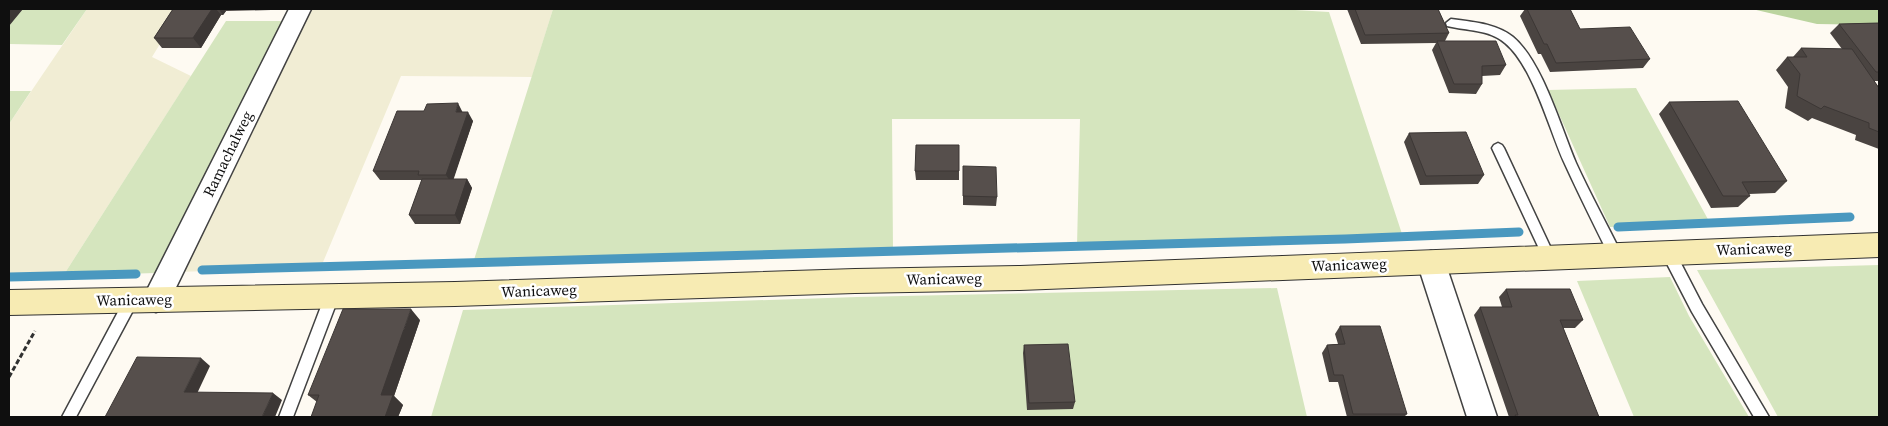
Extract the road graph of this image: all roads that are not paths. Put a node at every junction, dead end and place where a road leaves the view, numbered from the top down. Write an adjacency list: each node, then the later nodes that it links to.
1 (300, 9): 10 (street, Ramachalweg)
2 (1451, 22): 6 (lane)
3 (1498, 148): 7 (lane)
4 (1879, 245): 5 (street, Wanicaweg)
5 (1668, 252): 6 (street, Wanicaweg); 15 (lane)
6 (1616, 255): 7 (street, Wanicaweg)
7 (1550, 257): 8 (street, Wanicaweg)
8 (1431, 262): 9 (street, Wanicaweg); 14 (street)
9 (332, 296): 10 (street, Wanicaweg); 13 (lane)
10 (143, 300): 11 (street, Wanicaweg); 12 (lane, Ramachalweg)
11 (9, 304)
12 (69, 417)
13 (286, 417)
14 (1482, 417)
15 (1762, 417)

